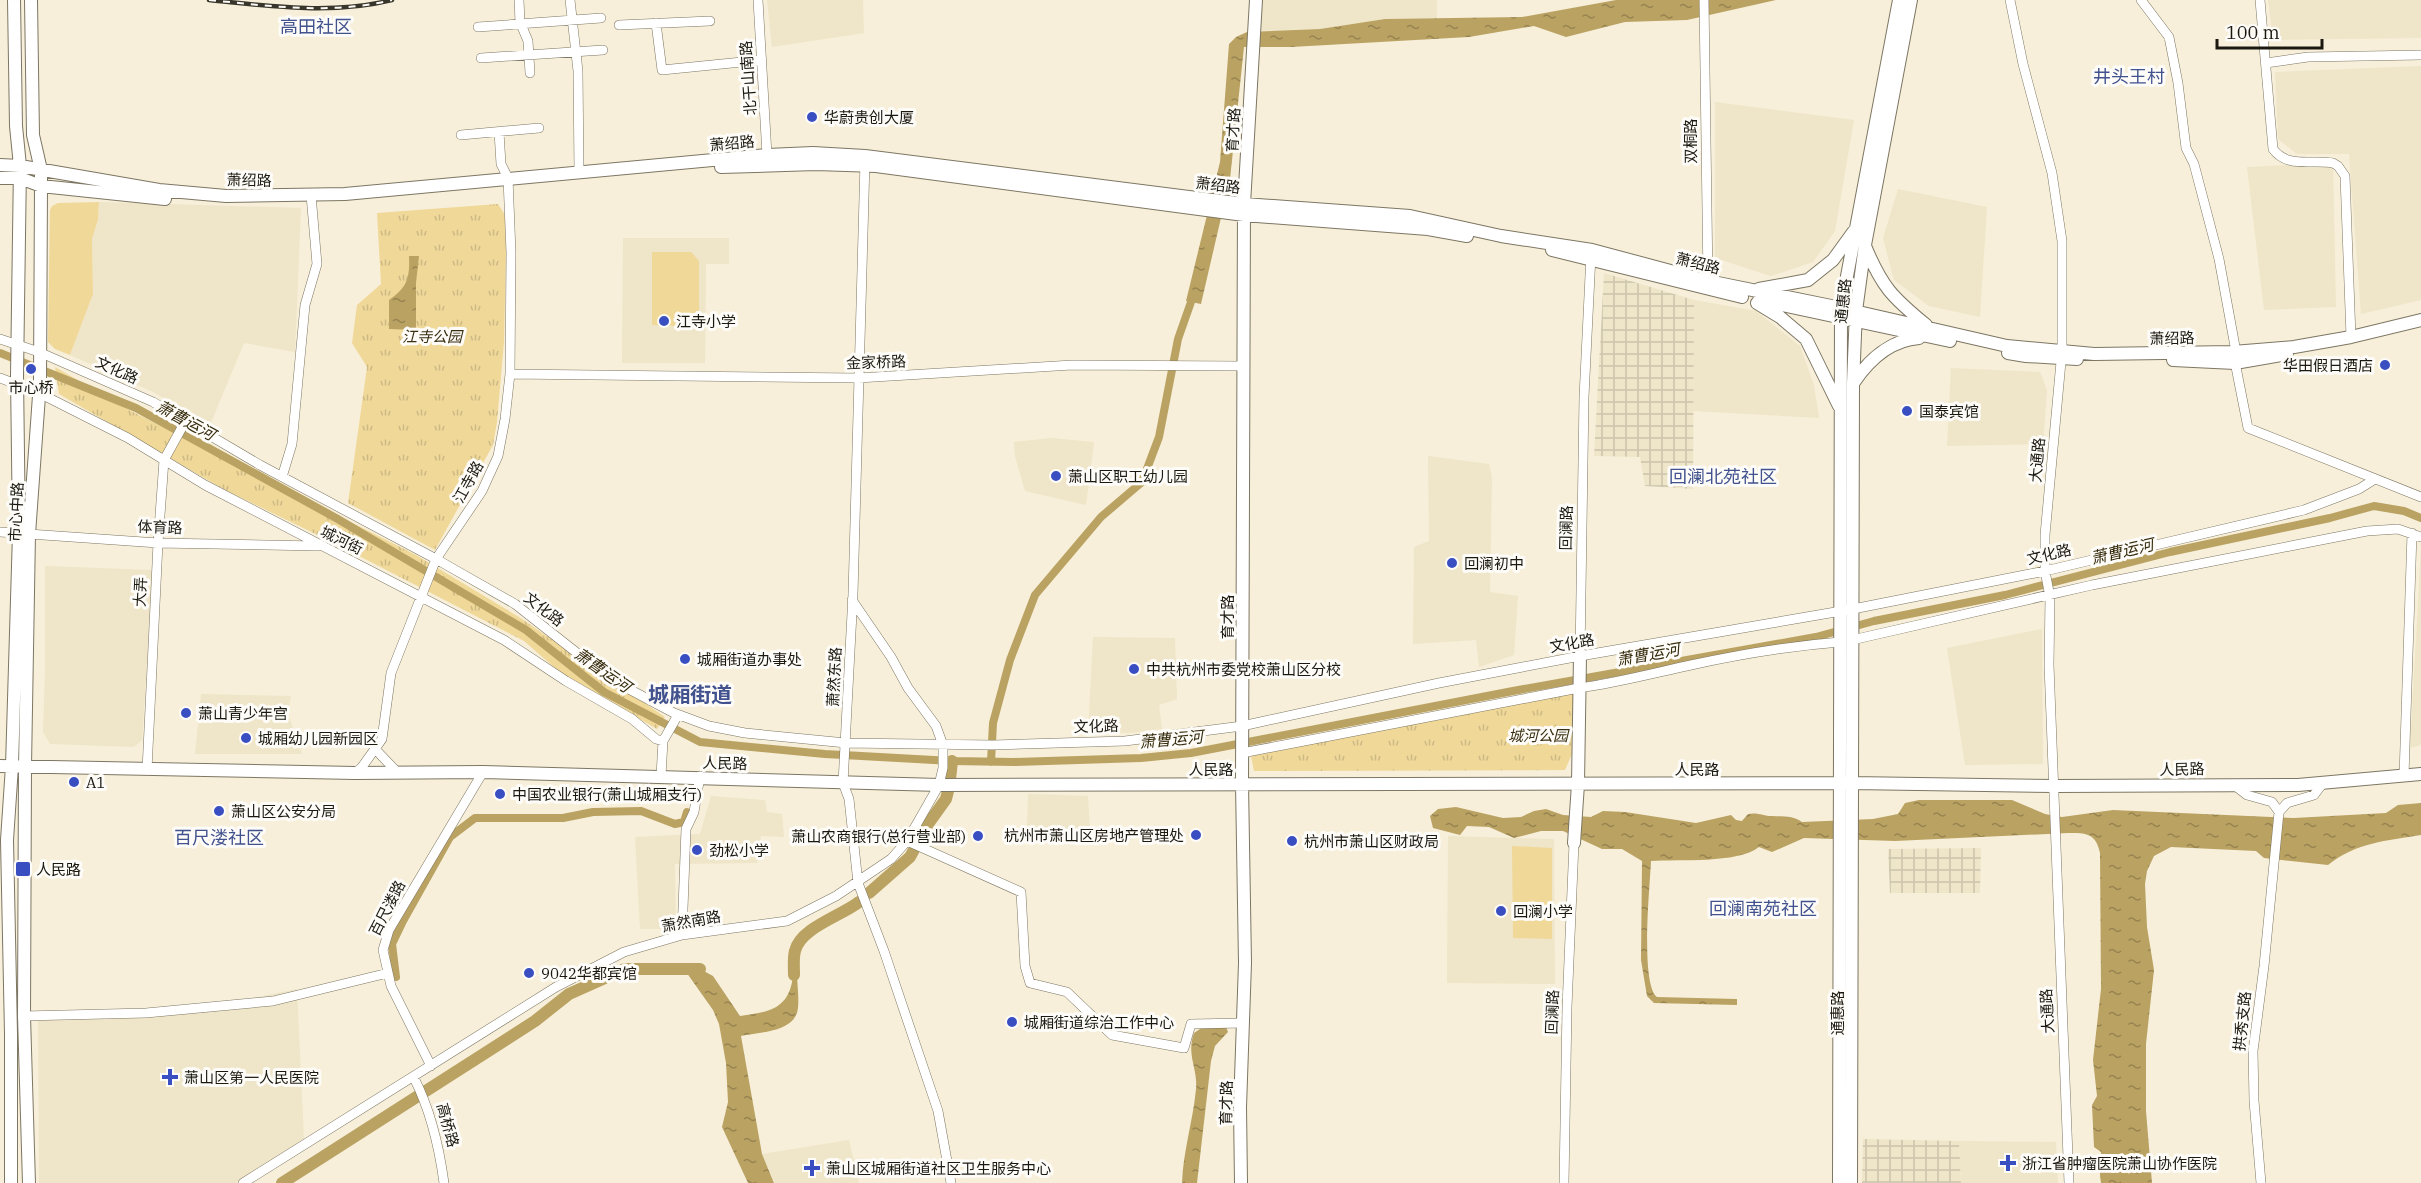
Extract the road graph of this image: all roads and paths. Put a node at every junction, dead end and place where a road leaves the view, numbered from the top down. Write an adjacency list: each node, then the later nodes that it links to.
1 (14, 0): 35 (main road)
2 (31, 0): 34 (main road)
3 (519, 0): 17 (street)
4 (570, 0): 14 (street)
5 (758, 0): 25 (street, 北干山南路)
6 (1256, 0): 41 (main road, 育才路)
7 (1704, 0): 45 (street, 双桐路)
8 (1899, 0): 42 (main road)
9 (1911, 0): 43 (main road, 通惠路)
10 (2010, 0): 56 (street, 大通路)
11 (2141, 0): 57 (street)
12 (2260, 0): 26 (street)
13 (601, 18): 14 (street)
14 (572, 21): 17 (street); 21 (street)
15 (710, 21): 16 (street)
16 (656, 23): 18 (street); 25 (street)
17 (522, 25): 19 (street); 22 (street)
18 (619, 26)
19 (478, 27)
20 (603, 50): 21 (street)
21 (576, 51): 22 (street); 36 (street)
22 (529, 55): 24 (street); 27 (street)
23 (2421, 55): 26 (street)
24 (481, 58)
25 (762, 60): 31 (street, 北干山南路)
26 (2266, 63): 52 (street)
27 (530, 73)
28 (539, 128): 29 (street)
29 (499, 132): 30 (street); 38 (street, 江寺路)
30 (461, 135)
31 (767, 155): 32 (main road, 萧绍路); 36 (main road, 萧绍路)
32 (865, 161): 38 (main road); 41 (main road, 萧绍路); 61 (street, 萧然东路)
33 (0, 165): 35 (main road, 萧绍路)
34 (41, 171): 35 (main road, 萧绍路); 39 (main road); 40 (main road, 萧绍路)
35 (20, 172): 37 (main road, 萧绍路); 39 (main road, 萧绍路); 54 (main road)
36 (579, 172): 38 (main road, 萧绍路)
37 (0, 178)
38 (508, 182): 40 (main road, 萧绍路); 59 (street, 江寺路)
39 (41, 186): 40 (main road, 萧绍路); 55 (main road)
40 (311, 199): 68 (street)
41 (1244, 209): 44 (main road, 萧绍路); 58 (main road, 育才路)
42 (1857, 227): 46 (main road); 47 (main road)
43 (1865, 246): 48 (main road, 通惠路); 51 (main road)
44 (1591, 255): 45 (main road, 萧绍路); 46 (main road); 83 (street, 回澜路)
45 (1708, 281): 46 (main road, 萧绍路)
46 (1748, 294): 47 (main road, 萧绍路); 65 (main road)
47 (1841, 313): 48 (main road, 萧绍路); 65 (main road)
48 (1855, 317): 51 (main road, 萧绍路); 63 (main road, 通惠路)
49 (2421, 320): 52 (main road, 萧绍路)
50 (2421, 328): 57 (main road)
51 (1929, 333): 56 (main road, 萧绍路); 63 (main road)
52 (2351, 337): 57 (main road, 萧绍路)
53 (0, 339): 54 (street, 文化路)
54 (18, 348): 55 (street, 文化路); 62 (main road)
55 (39, 355): 64 (main road); 66 (street, 文化路)
56 (2061, 355): 57 (main road, 萧绍路); 77 (street, 大通路)
57 (2235, 356): 69 (street)
58 (1242, 366): 61 (street, 金家桥路); 86 (main road, 育才路)
59 (510, 374): 61 (street, 金家桥路); 76 (street, 江寺路)
60 (0, 378): 62 (street, 城河街)
61 (858, 378): 79 (street, 萧然东路)
62 (17, 380): 64 (street, 城河街); 72 (main road, 市心中路)
63 (1853, 383): 81 (main road, 通惠路)
64 (39, 388): 67 (street, 城河街); 72 (main road, 市心中路)
65 (1841, 410): 81 (main road)
66 (185, 422): 67 (street, 大弄); 68 (street, 文化路)
67 (167, 456): 74 (street, 大弄); 75 (street, 城河街)
68 (282, 477): 76 (street, 文化路)
69 (2375, 479): 70 (street); 77 (street, 文化路)
70 (2421, 497)
71 (0, 532): 72 (street, 体育路)
72 (24, 534): 74 (street, 体育路); 92 (main road, 市心中路)
73 (2416, 535): 78 (street); 99 (street)
74 (158, 543): 75 (street, 体育路); 93 (street, 大弄)
75 (320, 546): 80 (street, 城河街)
76 (436, 559): 80 (street, 江寺路); 85 (street, 文化路)
77 (2045, 571): 78 (street, 大通路); 81 (street, 文化路)
78 (2050, 597): 82 (street); 108 (street)
79 (852, 600): 88 (street, 萧然东路); 89 (street, 萧然南路)
80 (420, 601): 87 (street, 城河街); 90 (street, 江寺路)
81 (1846, 610): 82 (main road); 83 (street, 文化路)
82 (1846, 638): 84 (street); 102 (main road)
83 (1580, 656): 84 (main road, 回澜路); 86 (street, 文化路)
84 (1579, 687): 91 (street); 105 (main road, 回澜路)
85 (678, 715): 87 (street); 88 (street, 文化路)
86 (1242, 726): 89 (street, 文化路); 91 (main road, 育才路)
87 (663, 741): 98 (street)
88 (845, 745): 89 (street, 文化路); 101 (street, 萧然东路)
89 (943, 747): 107 (street, 萧然南路)
90 (376, 750): 95 (street, 江寺路); 96 (street)
91 (1242, 753): 104 (main road, 育才路)
92 (13, 766): 93 (main road, 人民路); 116 (main road, 市心中路); 120 (main road)
93 (147, 770): 95 (main road, 人民路)
94 (483, 772): 96 (main road, 人民路); 98 (main road, 人民路); 115 (street, 百尺溇路)
95 (355, 773): 96 (main road, 人民路)
96 (398, 773)
97 (2421, 774): 99 (main road, 人民路)
98 (661, 776): 100 (main road, 人民路)
99 (2404, 776): 103 (main road, 人民路)
100 (700, 777): 101 (main road, 人民路); 114 (street)
101 (843, 783): 107 (main road, 人民路); 113 (street, 萧然东路)
102 (1846, 783): 105 (main road, 人民路); 108 (main road, 人民路); 112 (main road)
103 (2323, 783): 106 (main road, 人民路); 109 (street)
104 (1242, 784): 105 (main road, 人民路); 107 (main road, 人民路); 117 (main road, 育才路)
105 (1578, 784): 111 (main road, 回澜路)
106 (2232, 784): 108 (main road, 人民路); 109 (street)
107 (939, 785): 110 (street, 萧然南路)
108 (2054, 786): 129 (street, 大通路)
109 (2278, 812): 130 (street, 拱秀支路)
110 (907, 841): 113 (street, 萧然南路); 117 (street)
111 (1574, 843): 126 (street, 回澜路)
112 (1846, 844): 127 (main road); 128 (main road, 通惠路)
113 (858, 883): 114 (street, 萧然南路); 124 (street, 萧然东路)
114 (682, 935): 118 (street, 萧然南路)
115 (388, 973): 116 (street); 118 (street, 百尺溇路)
116 (24, 1016): 121 (main road, 市心中路)
117 (1243, 1023): 125 (main road, 育才路)
118 (431, 1066): 119 (street, 萧然南路)
119 (414, 1078): 122 (street, 萧然南路); 123 (street, 高桥路)
120 (11, 1183)
121 (29, 1183)
122 (243, 1183)
123 (444, 1183)
124 (951, 1183)
125 (1241, 1183)
126 (1564, 1183)
127 (1839, 1183)
128 (1851, 1183)
129 (2069, 1183)
130 (2261, 1183)

